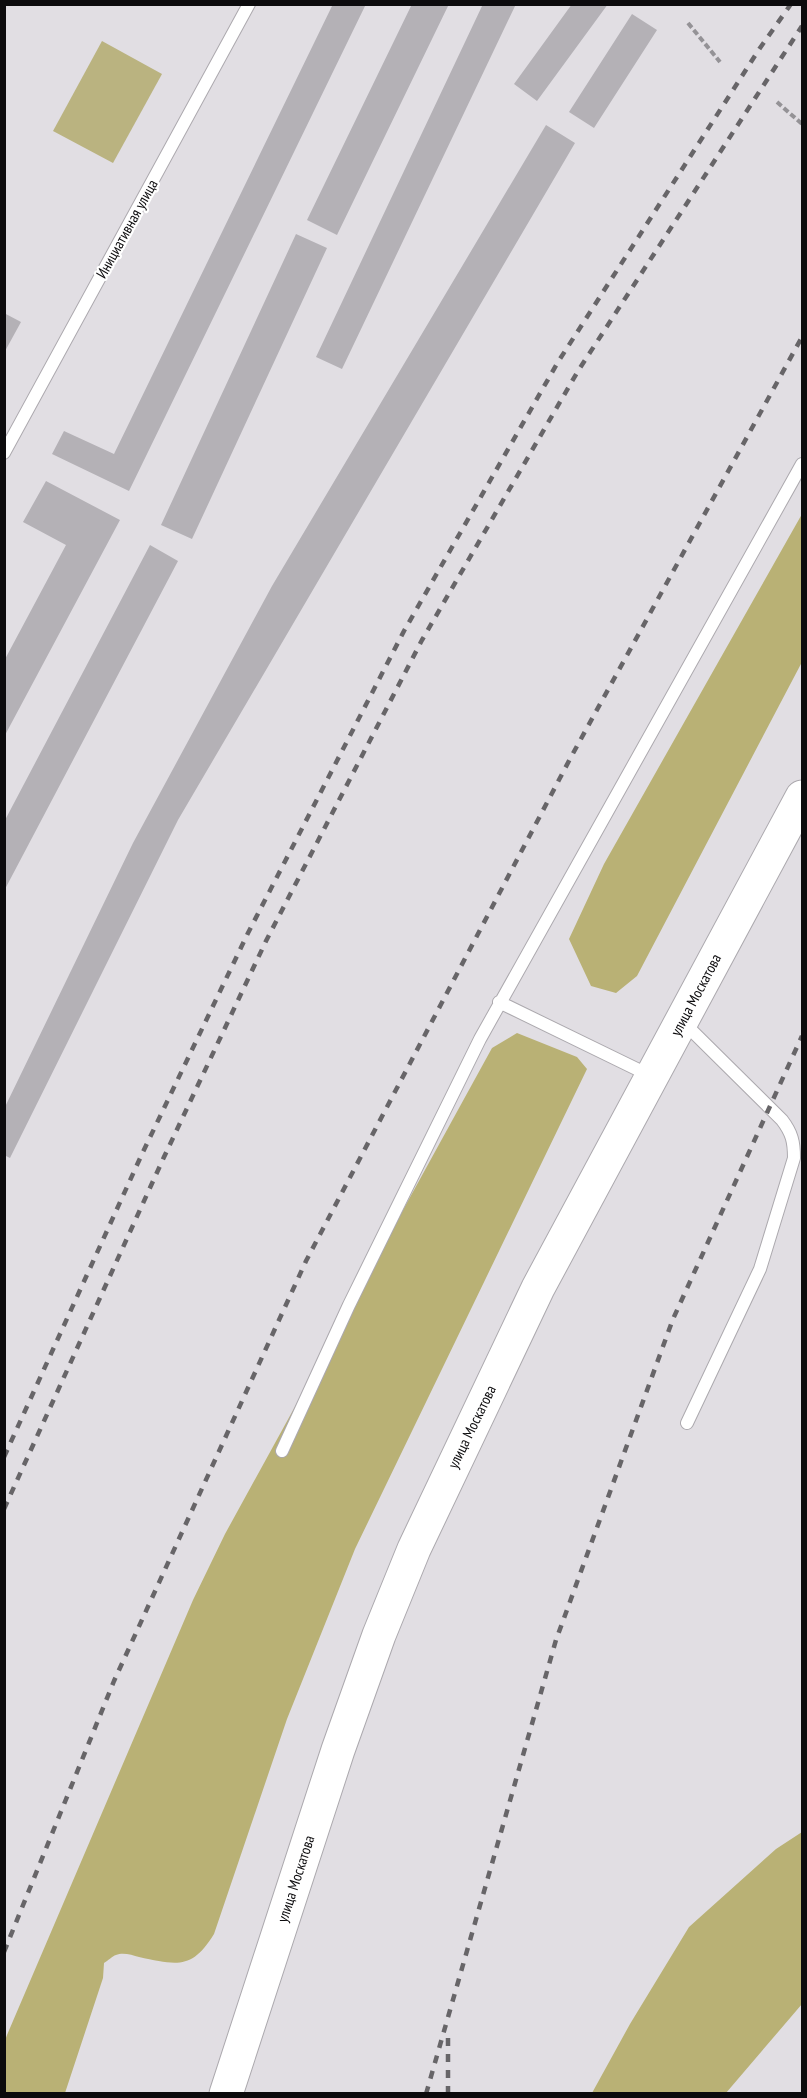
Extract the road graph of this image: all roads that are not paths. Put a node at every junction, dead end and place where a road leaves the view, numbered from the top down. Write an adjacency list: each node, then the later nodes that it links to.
1 (249, 4): 2 (lane, Инициативная улица)
2 (4, 453)
3 (802, 464): 5 (lane)
4 (802, 797): 6 (main road, улица Москатова)
5 (499, 1002): 7 (lane); 9 (lane)
6 (682, 1021): 7 (main road, улица Москатова); 8 (lane)
7 (652, 1076): 10 (main road, улица Москатова)
8 (687, 1423)
9 (282, 1451)
10 (226, 2094)

